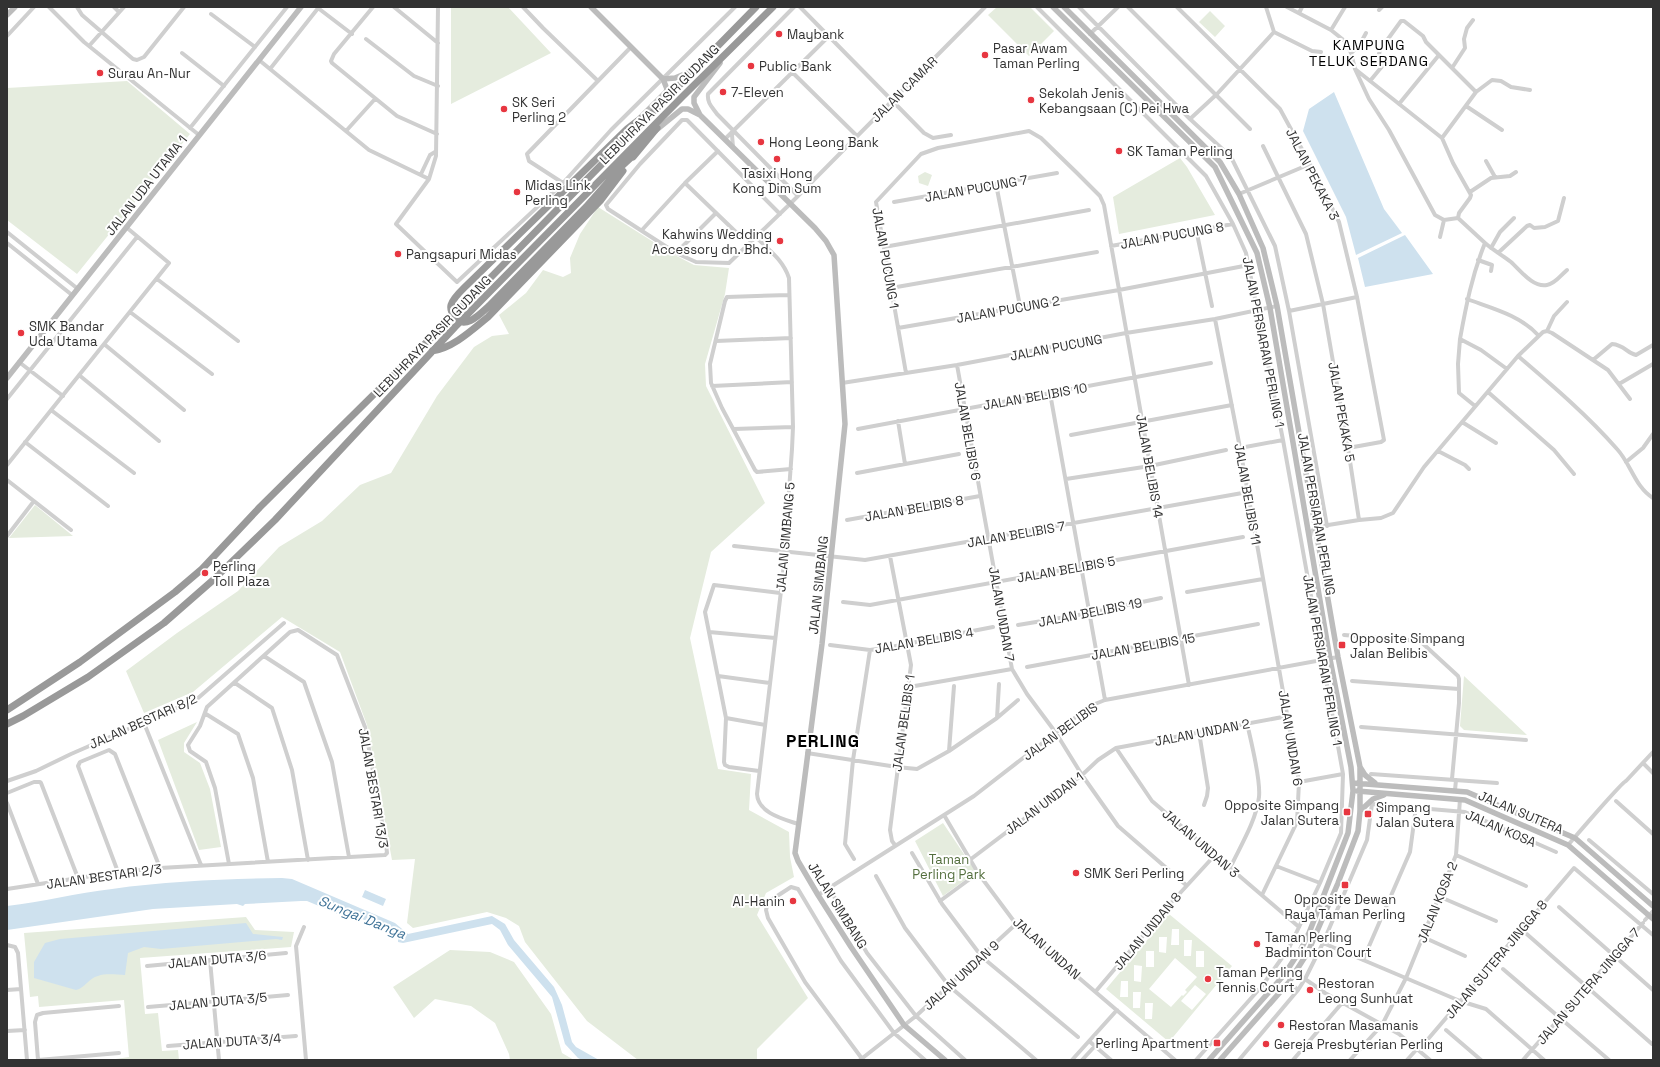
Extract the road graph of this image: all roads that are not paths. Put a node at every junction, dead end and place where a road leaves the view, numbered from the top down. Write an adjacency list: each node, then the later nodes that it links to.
1 (15, 7): 36 (street)
2 (34, 7): 45 (street)
3 (50, 7): 49 (street)
4 (77, 7): 40 (street)
5 (114, 7): 33 (street)
6 (124, 7): 33 (street)
7 (184, 7): 40 (street)
8 (286, 7): 50 (street)
9 (301, 7): 57 (street, JALAN UDA UTAMA 1)
10 (318, 7): 43 (street); 58 (street)
11 (373, 7): 43 (street)
12 (394, 7): 48 (street)
13 (438, 7): 48 (street)
14 (523, 7): 65 (street)
15 (591, 7): 51 (street)
16 (735, 7): 64 (street)
17 (756, 7): 62 (highway, LEBUHRAYA PASIR GUDANG)
18 (773, 7): 52 (highway, LEBUHRAYA PASIR GUDANG)
19 (794, 7): 85 (street)
20 (800, 7): 46 (street)
21 (985, 7): 74 (street, JALAN CAMAR)
22 (1037, 7): 125 (street, JALAN PERSIARAN PERLING 1)
23 (1053, 7): 162 (street, JALAN PERSIARAN PERLING)
24 (1064, 7): 44 (street, JALAN PERSIARAN PERLING)
25 (1080, 7): 38 (street)
26 (1118, 7): 38 (street)
27 (1128, 7): 71 (street)
28 (1177, 7): 60 (street, JALAN PEKAKA 3)
29 (1266, 7): 41 (street)
30 (1287, 7): 34 (street)
31 (1302, 7): 34 (street)
32 (1345, 7): 39 (street)
33 (119, 12): 40 (street)
34 (1299, 13): 39 (street)
35 (211, 14): 50 (street)
36 (7, 15)
37 (1473, 20): 59 (street)
38 (1098, 26): 44 (street); 80 (street)
39 (1331, 30): 55 (street)
40 (102, 32): 49 (street)
41 (1274, 32): 53 (street); 60 (street)
42 (1366, 32): 55 (street)
43 (352, 34): 73 (street)
44 (1090, 34): 114 (street, JALAN PERSIARAN PERLING)
45 (7, 36)
46 (829, 36): 63 (street); 74 (street)
47 (366, 39): 68 (street)
48 (438, 43): 68 (street)
49 (89, 46): 81 (street)
50 (255, 47): 67 (street)
51 (631, 48): 64 (street); 65 (street)
52 (729, 51): 72 (highway, LEBUHRAYA PASIR GUDANG); 78 (street)
53 (1321, 52)
54 (182, 53): 67 (street)
55 (1351, 53): 61 (street)
56 (1439, 55): 59 (street); 66 (street); 75 (street)
57 (259, 60): 58 (street); 90 (street, JALAN UDA UTAMA 1)
58 (270, 68): 84 (street)
59 (1452, 68): 70 (street)
60 (1240, 69): 71 (street); 102 (street, JALAN PEKAKA 3)
61 (1355, 69): 66 (street); 124 (street)
62 (692, 71): 64 (street); 77 (highway, LEBUHRAYA PASIR GUDANG)
63 (792, 72): 85 (street); 91 (street)
64 (663, 79): 79 (street); 109 (street)
65 (598, 81): 109 (street)
66 (1370, 81): 75 (street)
67 (224, 86): 81 (street)
68 (438, 86): 86 (street)
69 (1530, 90): 70 (street)
70 (1476, 92): 76 (street)
71 (1217, 94): 80 (street); 82 (street)
72 (682, 97): 87 (highway); 177 (highway, LEBUHRAYA PASIR GUDANG)
73 (375, 99): 84 (street); 86 (street)
74 (892, 100): 91 (street, JALAN CAMAR); 92 (street)
75 (1399, 104): 93 (street)
76 (1466, 106): 83 (street); 93 (street)
77 (653, 112): 79 (highway); 293 (highway, LEBUHRAYA PASIR GUDANG)
78 (700, 115): 87 (street); 88 (street, JALAN SIMBANG)
79 (640, 119): 100 (highway)
80 (1190, 119): 112 (street)
81 (190, 128): 90 (street)
82 (1250, 129)
83 (1502, 130)
84 (346, 131): 105 (street)
85 (734, 131): 88 (street); 94 (street); 96 (street); 115 (street)
86 (437, 134): 99 (street)
87 (652, 134): 100 (highway)
88 (719, 134): 94 (street, JALAN SIMBANG)
89 (951, 135): 92 (street)
90 (199, 136): 127 (street, JALAN UDA UTAMA 1)
91 (857, 136): 115 (street, JALAN CAMAR)
92 (936, 138): 97 (street)
93 (1442, 138): 113 (street)
94 (725, 139): 96 (street, JALAN SIMBANG)
95 (1263, 146): 106 (street, JALAN PEKAKA 5)
96 (733, 147): 118 (street, JALAN SIMBANG)
97 (938, 148): 137 (street, JALAN PUCUNG 1); 138 (street, JALAN PUCUNG 1)
98 (718, 151): 110 (street); 121 (street); 129 (street)
99 (435, 152): 105 (street); 108 (street)
100 (635, 154): 177 (highway)
101 (1486, 161): 107 (street)
102 (1310, 164): 106 (street); 155 (street, JALAN PEKAKA 3)
103 (1516, 172): 107 (street)
104 (1057, 173): 111 (street, JALAN PUCUNG 7)
105 (421, 174): 108 (street)
106 (1278, 176): 112 (street); 158 (street, JALAN PEKAKA 5)
107 (1495, 177): 113 (street)
108 (429, 179): 109 (street)
109 (563, 183)
110 (685, 183): 120 (street); 129 (street)
111 (996, 184): 117 (street, JALAN PUCUNG 7); 126 (street)
112 (1248, 191): 114 (street); 164 (street)
113 (1470, 192): 122 (street)
114 (1239, 194): 161 (street, JALAN PERSIARAN PERLING)
115 (798, 196): 118 (street, JALAN CAMAR)
116 (1564, 198): 142 (street)
117 (894, 202)
118 (790, 204): 121 (street, JALAN CAMAR); 192 (street, JALAN SIMBANG)
119 (1089, 210): 126 (street)
120 (716, 213): 131 (street); 141 (street)
121 (780, 214): 133 (street, JALAN CAMAR)
122 (1458, 218): 124 (street); 136 (street)
123 (1514, 218): 139 (street)
124 (1444, 220): 134 (street)
125 (1233, 224): 128 (street, JALAN PUCUNG 8); 144 (street, JALAN PERSIARAN PERLING 1)
126 (1004, 226): 138 (street); 145 (street)
127 (126, 227): 132 (street); 151 (street, JALAN UDA UTAMA 1)
128 (1196, 229): 137 (street, JALAN PUCUNG 8); 148 (street)
129 (642, 230): 141 (street)
130 (7, 232): 151 (street)
131 (739, 235)
132 (137, 237): 149 (street); 185 (street)
133 (756, 237): 141 (street, JALAN CAMAR); 154 (street, JALAN SIMBANG 5)
134 (1440, 237)
135 (7, 243): 153 (street)
136 (1485, 243): 139 (street); 143 (street)
137 (1111, 246): 152 (street, JALAN BELIBIS 14)
138 (884, 247): 150 (street, JALAN PUCUNG 1)
139 (1491, 248): 142 (street)
140 (1097, 252): 145 (street)
141 (676, 253)
142 (1498, 253): 146 (street)
143 (1478, 260): 147 (street); 156 (street)
144 (1249, 265): 148 (street, JALAN PUCUNG 2); 163 (street, JALAN PERSIARAN PERLING 1)
145 (1012, 266): 150 (street); 159 (street)
146 (1567, 270)
147 (1491, 271)
148 (1205, 273): 152 (street, JALAN PUCUNG 2); 160 (street)
149 (157, 279): 165 (street); 173 (street)
150 (891, 288): 167 (street, JALAN PUCUNG 1)
151 (78, 289): 153 (street, JALAN UDA UTAMA 1)
152 (1119, 290): 159 (street, JALAN PUCUNG 2); 169 (street, JALAN BELIBIS 14)
153 (72, 295): 180 (street, JALAN UDA UTAMA 1)
154 (789, 295): 171 (street, JALAN SIMBANG 5); 174 (street)
155 (1357, 297): 158 (street); 218 (street, JALAN PEKAKA 3)
156 (1466, 299): 170 (street); 172 (street)
157 (1567, 302): 168 (street)
158 (1323, 304): 164 (street); 218 (street, JALAN PEKAKA 5)
159 (1020, 306): 167 (street, JALAN PUCUNG 2)
160 (1212, 306)
161 (1277, 306): 162 (street, JALAN PUCUNG); 243 (street, JALAN PERSIARAN PERLING)
162 (1270, 308): 163 (street, JALAN PUCUNG); 247 (street, JALAN PERSIARAN PERLING)
163 (1259, 311): 166 (street, JALAN PUCUNG); 213 (street, JALAN PERSIARAN PERLING 1)
164 (1289, 311): 242 (street)
165 (130, 312): 175 (street); 187 (street)
166 (1215, 319): 169 (street, JALAN PUCUNG); 200 (street, JALAN BELIBIS 11)
167 (898, 328): 186 (street, JALAN PUCUNG 1)
168 (1547, 332): 170 (street); 179 (street)
169 (1126, 333): 183 (street, JALAN PUCUNG); 190 (street, JALAN BELIBIS 14)
170 (1538, 335): 178 (street)
171 (791, 338): 174 (street); 191 (street, JALAN SIMBANG 5)
172 (1460, 339): 184 (street); 201 (street)
173 (238, 341)
174 (716, 341): 194 (street)
175 (104, 344): 188 (street); 204 (street)
176 (1653, 345): 179 (street)
177 (432, 351): 299 (highway, LEBUHRAYA PASIR GUDANG)
178 (1518, 356): 184 (street); 222 (street)
179 (1593, 360): 193 (street)
180 (19, 362): 185 (street); 189 (street, JALAN UDA UTAMA 1)
181 (1211, 363): 190 (street, JALAN BELIBIS 10)
182 (1653, 364): 193 (street)
183 (957, 365): 186 (street, JALAN PUCUNG); 202 (street, JALAN BELIBIS 6)
184 (1508, 369): 195 (street)
185 (30, 370): 197 (street); 198 (street)
186 (906, 373): 192 (street, JALAN PUCUNG)
187 (212, 374)
188 (79, 375): 197 (street); 214 (street)
189 (7, 378)
190 (1134, 378): 196 (street, JALAN BELIBIS 10); 206 (street, JALAN BELIBIS 14)
191 (792, 382): 194 (street); 208 (street, JALAN SIMBANG 5)
192 (842, 383): 252 (street, JALAN SIMBANG)
193 (1619, 384): 199 (street)
194 (712, 386): 209 (street)
195 (1488, 392): 201 (street); 230 (street)
196 (1050, 393): 202 (street, JALAN BELIBIS 10); 231 (street)
197 (63, 396): 203 (street)
198 (7, 399)
199 (1630, 399)
200 (1232, 405): 206 (street); 217 (street, JALAN BELIBIS 11)
201 (1475, 406): 207 (street)
202 (964, 409): 205 (street, JALAN BELIBIS 10); 234 (street, JALAN BELIBIS 6)
203 (51, 410): 215 (street); 229 (street)
204 (184, 410)
205 (898, 421): 210 (street, JALAN BELIBIS 10); 223 (street)
206 (1142, 421): 212 (street); 225 (street, JALAN BELIBIS 14)
207 (1462, 422): 216 (street); 220 (street)
208 (793, 427): 209 (street); 227 (street, JALAN SIMBANG 5)
209 (734, 429): 227 (street)
210 (858, 429)
211 (1653, 434): 222 (street)
212 (1071, 435)
213 (1284, 440): 217 (street); 278 (street, JALAN PERSIARAN PERLING 1)
214 (159, 441)
215 (25, 442): 224 (street); 237 (street)
216 (1496, 443)
217 (1240, 448): 233 (street, JALAN BELIBIS 11)
218 (1348, 448): 240 (street, JALAN PEKAKA 5)
219 (1226, 450): 225 (street)
220 (1438, 451): 226 (street); 240 (street)
221 (958, 454): 223 (street)
222 (1626, 462): 235 (street)
223 (905, 464): 228 (street)
224 (7, 465)
225 (1150, 466): 231 (street); 238 (street, JALAN BELIBIS 14)
226 (1470, 469)
227 (791, 470): 250 (street, JALAN SIMBANG 5)
228 (857, 473)
229 (134, 474)
230 (1574, 474)
231 (1066, 479): 241 (street)
232 (7, 480): 236 (street)
233 (1248, 492): 238 (street, JALAN BELIBIS 7); 255 (street, JALAN BELIBIS 11)
234 (980, 496): 239 (street, JALAN BELIBIS 8); 248 (street, JALAN UNDAN 7)
235 (1653, 498)
236 (34, 501): 244 (street); 245 (street)
237 (108, 506)
238 (1157, 509): 241 (street, JALAN BELIBIS 7); 251 (street, JALAN BELIBIS 14)
239 (847, 520)
240 (1359, 520): 242 (street)
241 (1074, 523): 248 (street, JALAN BELIBIS 7); 254 (street)
242 (1327, 526): 243 (street)
243 (1316, 527): 247 (street); 276 (street, JALAN PERSIARAN PERLING)
244 (71, 530)
245 (7, 536)
246 (1243, 537): 251 (street, JALAN BELIBIS 5)
247 (1310, 538): 277 (street, JALAN PERSIARAN PERLING)
248 (988, 539): 253 (street, JALAN BELIBIS 7); 256 (street, JALAN UNDAN 7)
249 (734, 546): 250 (street, JALAN BELIBIS 7)
250 (784, 551): 252 (street, JALAN BELIBIS 7); 258 (street, JALAN SIMBANG 5)
251 (1165, 552): 254 (street, JALAN BELIBIS 5); 270 (street, JALAN BELIBIS 14)
252 (832, 556): 253 (street, JALAN BELIBIS 7); 310 (street, JALAN SIMBANG)
253 (890, 556): 260 (street, JALAN BELIBIS 1)
254 (1081, 566): 256 (street, JALAN BELIBIS 5); 262 (street)
255 (1264, 579): 257 (street); 281 (street, JALAN BELIBIS 11)
256 (997, 582): 260 (street, JALAN BELIBIS 5); 280 (street, JALAN UNDAN 7)
257 (1187, 592)
258 (780, 593): 267 (street); 269 (street, JALAN SIMBANG 5)
259 (1161, 598): 262 (street, JALAN BELIBIS 19)
260 (899, 600): 261 (street, JALAN BELIBIS 5); 271 (street, JALAN BELIBIS 1)
261 (843, 602)
262 (1090, 613): 265 (street, JALAN BELIBIS 19); 274 (street)
263 (284, 623): 298 (street, JALAN BESTARI 8/2)
264 (1258, 624): 270 (street, JALAN BELIBIS 15)
265 (1018, 625)
266 (993, 627): 271 (street, JALAN BELIBIS 4)
267 (709, 632): 269 (street); 282 (street)
268 (1344, 635): 290 (street)
269 (775, 638): 285 (street, JALAN SIMBANG 5)
270 (1181, 639): 274 (street, JALAN BELIBIS 15); 287 (street, JALAN BELIBIS 14)
271 (908, 644): 273 (street, JALAN BELIBIS 4); 289 (street, JALAN BELIBIS 1)
272 (830, 645): 273 (street, JALAN BELIBIS 4)
273 (870, 650): 311 (street)
274 (1097, 653): 279 (street, JALAN BELIBIS 15); 292 (street)
275 (264, 656): 284 (street); 351 (street); 351 (street, JALAN BESTARI 13/3)
276 (1338, 657): 277 (street, JALAN BELIBIS); 313 (street, JALAN PERSIARAN PERLING)
277 (1330, 659): 278 (street, JALAN BELIBIS); 323 (street, JALAN PERSIARAN PERLING)
278 (1323, 661): 281 (street, JALAN BELIBIS); 317 (street, JALAN PERSIARAN PERLING 1)
279 (1027, 667)
280 (1012, 669): 289 (street); 304 (street, JALAN UNDAN 7)
281 (1279, 669): 287 (street, JALAN BELIBIS); 295 (street, JALAN UNDAN 6)
282 (718, 676): 285 (street); 296 (street)
283 (1352, 681): 290 (street)
284 (235, 683): 294 (street); 354 (street)
285 (770, 683): 301 (street, JALAN SIMBANG 5)
286 (999, 684): 297 (street)
287 (1189, 685): 292 (street, JALAN BELIBIS)
288 (954, 686): 308 (street)
289 (909, 687): 314 (street, JALAN BELIBIS 1)
290 (1459, 689): 305 (street)
291 (1018, 700): 297 (street)
292 (1104, 700): 304 (street, JALAN BELIBIS)
293 (7, 710)
294 (206, 714): 355 (street); 356 (street)
295 (1288, 716): 300 (street, JALAN UNDAN 2); 322 (street, JALAN UNDAN 6)
296 (726, 718): 301 (street); 315 (street)
297 (997, 718): 308 (street)
298 (144, 722): 321 (street, JALAN BESTARI 8/2); 357 (street)
299 (7, 724)
300 (1247, 724): 303 (street, JALAN UNDAN 2); 360 (street)
301 (765, 725): 315 (street, JALAN SIMBANG 5)
302 (1361, 728): 305 (street)
303 (1199, 732): 307 (street, JALAN UNDAN 2); 336 (street)
304 (1056, 733): 319 (street, JALAN UNDAN 7); 340 (street, JALAN BELIBIS)
305 (1455, 734): 306 (street); 320 (street)
306 (1526, 740)
307 (1116, 748): 319 (street, JALAN UNDAN 1); 349 (street, JALAN UNDAN 3)
308 (948, 751): 314 (street)
309 (1653, 752): 312 (street)
310 (807, 753): 311 (street); 341 (street, JALAN SIMBANG)
311 (853, 760): 314 (street); 352 (street)
312 (1643, 763): 316 (street); 343 (street)
313 (1360, 767): 324 (street, JALAN PERSIARAN PERLING); 326 (street)
314 (897, 768): 345 (street, JALAN BELIBIS 1)
315 (759, 771): 341 (street, JALAN SIMBANG 5)
316 (1653, 773)
317 (1343, 774): 322 (street); 365 (street, JALAN PERSIARAN PERLING 1)
318 (1371, 774): 320 (street)
319 (1082, 775): 353 (street, JALAN UNDAN 1); 367 (street, JALAN UNDAN 7)
320 (1452, 780): 325 (street); 327 (street); 328 (street)
321 (7, 781)
322 (1299, 782): 358 (street, JALAN UNDAN 6)
323 (1353, 783): 324 (street, JALAN SUTERA); 329 (street, JALAN PERSIARAN PERLING)
324 (1361, 783): 326 (street, JALAN SUTERA); 330 (street, JALAN PERSIARAN PERLING)
325 (1497, 783)
326 (1376, 784): 327 (street, JALAN SUTERA)
327 (1446, 790): 328 (street, JALAN SUTERA)
328 (1455, 790): 343 (street, JALAN SUTERA)
329 (1353, 791): 330 (street, JALAN SUTERA); 447 (street, JALAN PERSIARAN PERLING)
330 (1360, 792): 332 (street, JALAN SUTERA); 339 (street, JALAN PERSIARAN PERLING)
331 (7, 793): 364 (street)
332 (1388, 794): 333 (street, JALAN SUTERA); 339 (street)
333 (1460, 799): 338 (street, JALAN KOSA 2); 346 (street, JALAN SUTERA)
334 (1616, 801): 342 (street)
335 (7, 803): 366 (street)
336 (1204, 805)
337 (1416, 807): 338 (street, JALAN KOSA); 388 (street, JALAN KOSA); 395 (street)
338 (1459, 810): 347 (street, JALAN KOSA); 350 (street, JALAN KOSA 2)
339 (1360, 811): 400 (street, JALAN PERSIARAN PERLING)
340 (944, 815): 345 (street, JALAN BELIBIS); 353 (street, JALAN UNDAN)
341 (798, 824): 374 (street, JALAN SIMBANG)
342 (1653, 834)
343 (1575, 838): 346 (street); 378 (street, JALAN SUTERA)
344 (1589, 840): 372 (street)
345 (895, 845): 370 (street, JALAN BELIBIS)
346 (1568, 845): 380 (street, JALAN SUTERA)
347 (1556, 852)
348 (912, 853): 377 (street)
349 (1215, 855): 360 (street, JALAN UNDAN 3); 367 (street, JALAN UNDAN 8)
350 (1456, 855): 369 (street); 376 (street, JALAN KOSA 2)
351 (349, 858): 354 (street, JALAN BESTARI 13/3)
352 (854, 859)
353 (971, 859): 362 (street, JALAN UNDAN)
354 (308, 860): 355 (street, JALAN BESTARI 13/3)
355 (268, 862): 356 (street, JALAN BESTARI 13/3)
356 (229, 864): 357 (street, JALAN BESTARI 13/3)
357 (201, 866): 359 (street, JALAN BESTARI 2/3)
358 (1276, 866): 365 (street); 375 (street, JALAN UNDAN 6)
359 (160, 868): 361 (street, JALAN BESTARI 2/3); 361 (street)
360 (1230, 868): 375 (street, JALAN UNDAN 3)
361 (118, 872): 364 (street, JALAN BESTARI 2/3)
362 (978, 873): 377 (street); 382 (street, JALAN UNDAN)
363 (876, 876): 401 (street)
364 (78, 878): 366 (street, JALAN BESTARI 2/3)
365 (1320, 883): 384 (street, JALAN PERSIARAN PERLING 1)
366 (38, 884): 371 (street, JALAN BESTARI 2/3)
367 (1186, 885): 407 (street, JALAN UNDAN 8)
368 (1653, 885): 372 (street)
369 (1526, 886)
370 (829, 888): 374 (street, JALAN BELIBIS); 415 (street, JALAN SIMBANG)
371 (7, 889)
372 (1649, 890): 373 (street)
373 (1653, 894)
374 (818, 895): 418 (street, JALAN SIMBANG)
375 (1262, 895): 384 (street, JALAN UNDAN 3)
376 (1438, 896): 381 (street); 387 (street, JALAN KOSA 2)
377 (940, 901): 393 (street)
378 (1653, 906)
379 (1559, 908): 392 (street)
380 (1647, 919): 385 (street, JALAN SUTERA JINGGA 8); 386 (street); 392 (street, JALAN SUTERA JINGGA 7)
381 (1496, 921)
382 (1016, 924): 393 (street, JALAN UNDAN 9); 407 (street, JALAN UNDAN)
383 (304, 927): 436 (street)
384 (1299, 927): 446 (street, JALAN PERSIARAN PERLING 1)
385 (1521, 929): 402 (street); 409 (street, JALAN SUTERA JINGGA 8)
386 (1653, 935)
387 (1423, 937): 391 (street); 398 (street, JALAN KOSA 2)
388 (1323, 943): 395 (street); 399 (street)
389 (7, 945): 403 (street)
390 (286, 953): 394 (street, JALAN DUTA 3/6)
391 (1465, 956)
392 (1614, 956): 402 (street, JALAN SUTERA JINGGA 7); 406 (street)
393 (982, 957): 401 (street, JALAN UNDAN 9); 424 (street)
394 (210, 960): 396 (street, JALAN DUTA 3/6); 410 (street)
395 (1363, 960): 398 (street)
396 (148, 966)
397 (1504, 969): 416 (street)
398 (1406, 978): 409 (street); 417 (street, JALAN KOSA 2)
399 (1306, 979): 405 (street); 411 (street)
400 (1289, 982): 405 (street); 448 (street, JALAN PERSIARAN PERLING)
401 (949, 986): 415 (street, JALAN UNDAN 9); 441 (street)
402 (1587, 987): 416 (street, JALAN SUTERA JINGGA 7); 427 (street)
403 (21, 989): 404 (street); 419 (street)
404 (7, 990)
405 (1298, 990): 449 (street)
406 (1653, 990)
407 (1096, 991): 414 (street, JALAN UNDAN)
408 (288, 995): 410 (street, JALAN DUTA 3/5)
409 (1460, 1001): 430 (street, JALAN SUTERA JINGGA 8); 431 (street)
410 (214, 1002): 413 (street, JALAN DUTA 3/5); 426 (street)
411 (1342, 1002): 417 (street); 450 (street)
412 (119, 1006): 434 (street)
413 (148, 1007)
414 (1117, 1010): 425 (street); 445 (street, JALAN UNDAN)
415 (916, 1016): 418 (street, JALAN UNDAN 9); 440 (street, JALAN SIMBANG)
416 (1560, 1018): 431 (street, JALAN SUTERA JINGGA 7); 457 (street)
417 (1382, 1024): 430 (street); 451 (street, JALAN KOSA 2)
418 (904, 1025): 422 (street, JALAN UNDAN 9); 439 (street, JALAN SIMBANG)
419 (25, 1030): 421 (street); 433 (street)
420 (1446, 1030): 454 (street)
421 (7, 1031)
422 (894, 1033): 437 (street, JALAN UNDAN 9); 437 (street, JALAN SIMBANG); 438 (street, JALAN SIMBANG)
423 (296, 1036): 426 (street, JALAN DUTA 3/4)
424 (1078, 1037)
425 (1090, 1041): 429 (street); 442 (street)
426 (217, 1042): 428 (street, JALAN DUTA 3/4); 435 (street)
427 (1652, 1044)
428 (168, 1046)
429 (1095, 1046): 443 (street); 444 (street)
430 (1417, 1049): 452 (street, JALAN SUTERA JINGGA 8); 453 (street)
431 (1532, 1050): 455 (street, JALAN SUTERA JINGGA 7); 456 (street)
432 (119, 1053): 434 (street)
433 (27, 1060)
434 (38, 1060)
435 (219, 1060)
436 (306, 1060)
437 (862, 1060)
438 (925, 1060)
439 (945, 1060)
440 (965, 1060)
441 (1036, 1060)
442 (1072, 1060)
443 (1082, 1060)
444 (1111, 1060)
445 (1175, 1060)
446 (1196, 1060)
447 (1209, 1060)
448 (1220, 1060)
449 (1239, 1060)
450 (1293, 1060)
451 (1350, 1060)
452 (1407, 1060)
453 (1430, 1060)
454 (1481, 1060)
455 (1523, 1060)
456 (1544, 1060)
457 (1608, 1060)

